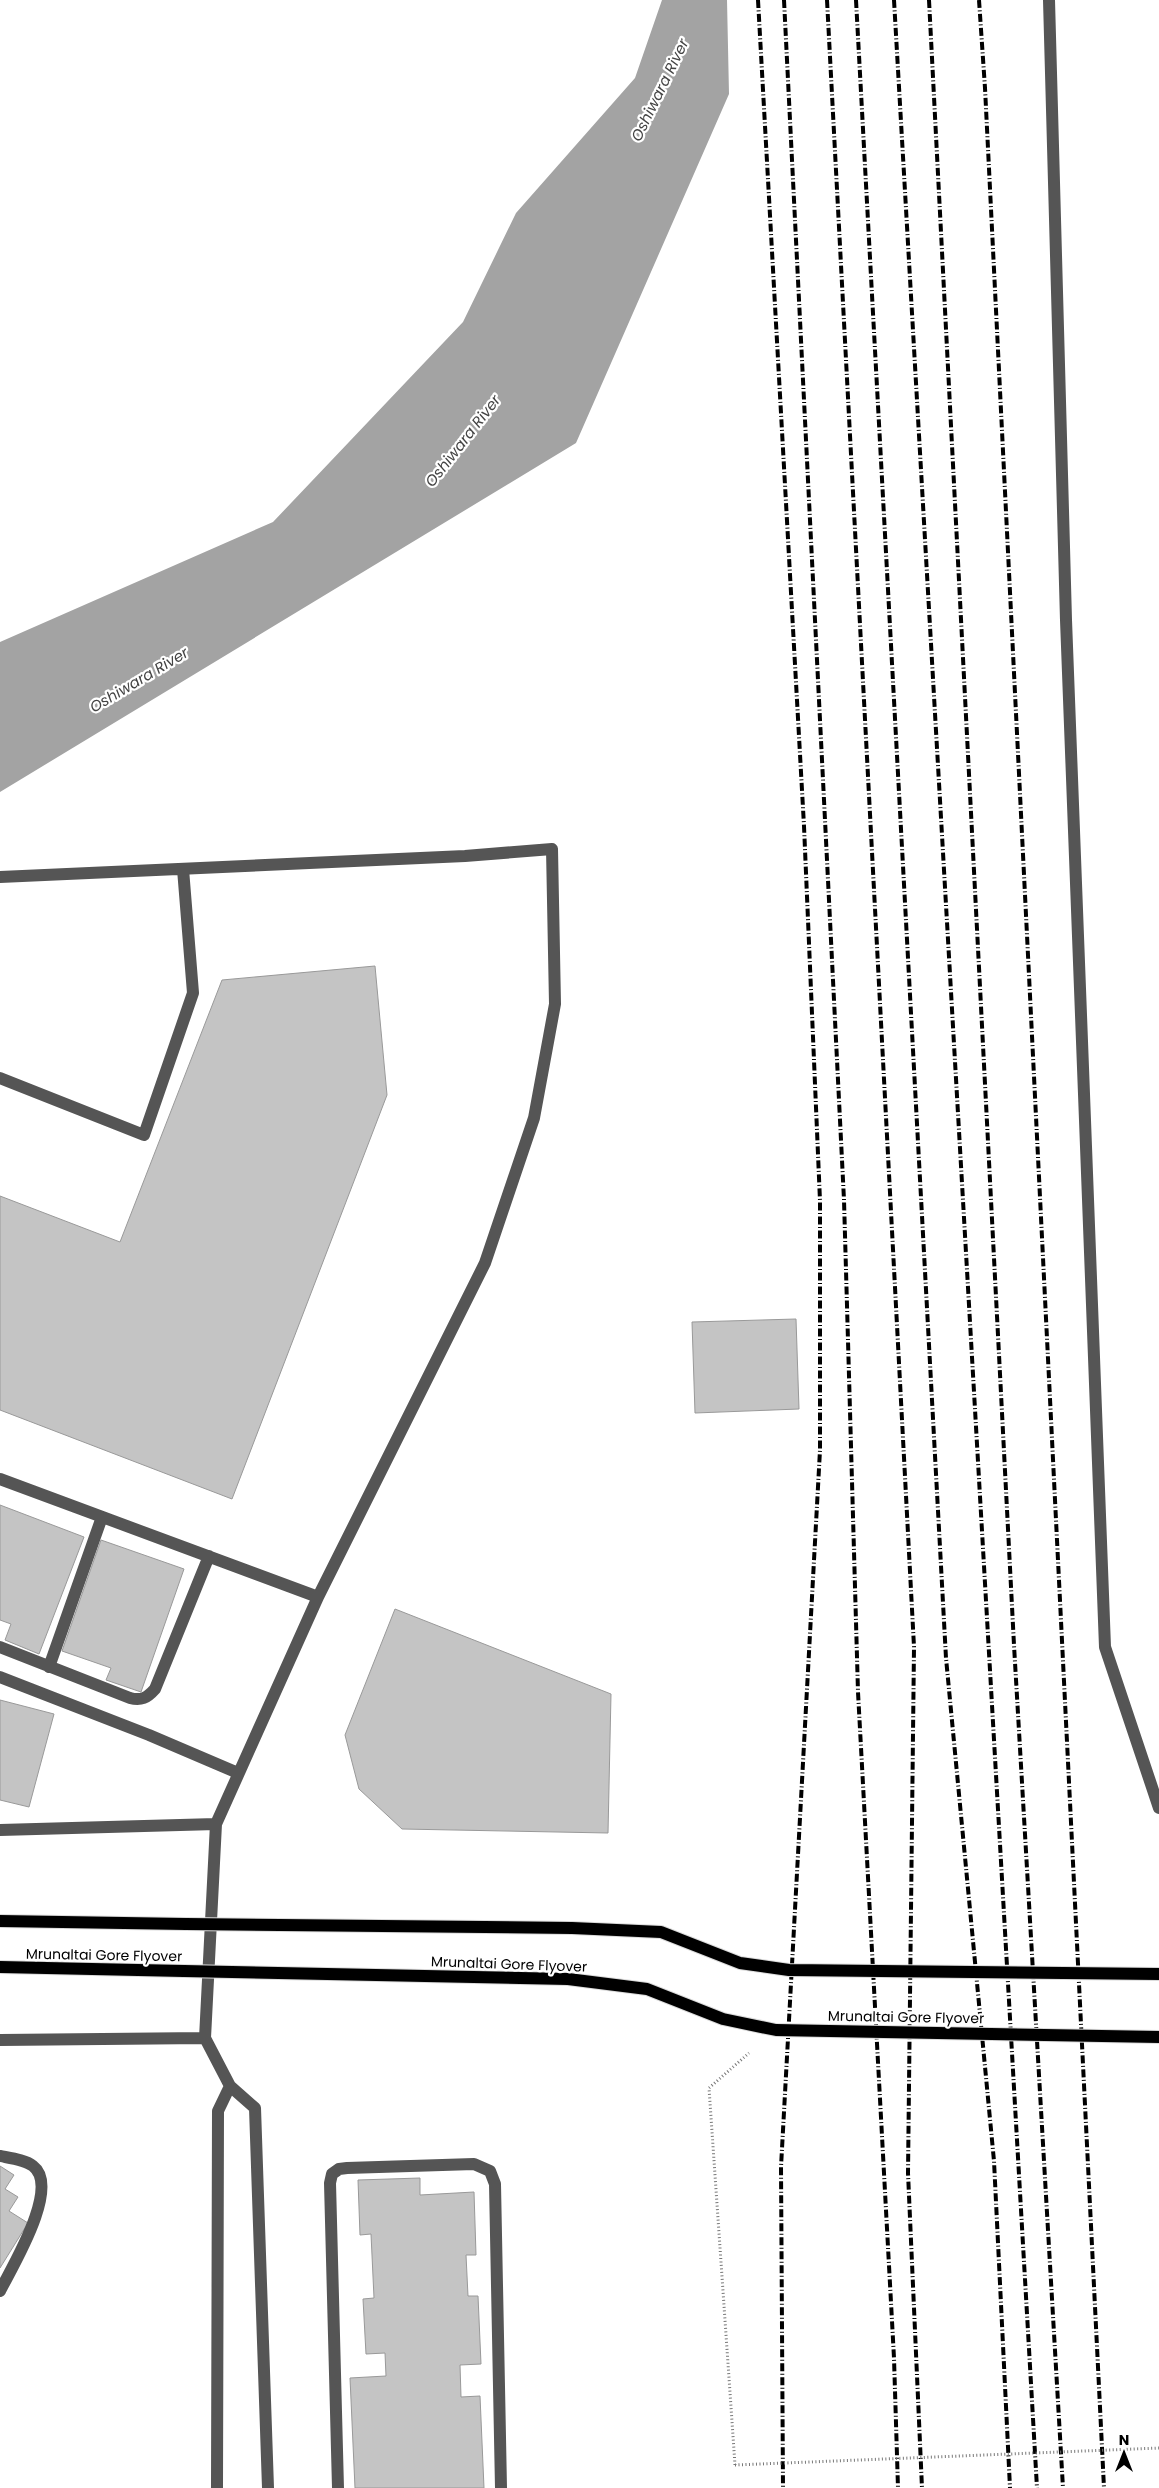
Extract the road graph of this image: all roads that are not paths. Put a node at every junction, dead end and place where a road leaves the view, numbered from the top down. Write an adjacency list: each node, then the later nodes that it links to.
1 (1049, 0): 13 (street)
2 (183, 869): 3 (street); 4 (street); 8 (street)
3 (0, 876)
4 (0, 1078)
5 (0, 1479): 6 (street)
6 (102, 1517): 7 (street); 10 (street)
7 (208, 1556): 8 (street); 10 (street)
8 (318, 1597): 12 (street)
9 (0, 1647): 10 (street)
10 (49, 1667)
11 (0, 1677): 12 (street)
12 (238, 1773): 14 (street)
13 (1159, 1808)
14 (216, 1824): 15 (street); 20 (street)
15 (0, 1830)
16 (0, 1921): 18 (main road, bridge)
17 (0, 1968): 19 (main road, Mrunaltai Gore Flyover, bridge)
18 (1159, 1974)
19 (1159, 2037)
20 (205, 2038): 21 (street); 22 (street)
21 (0, 2040)
22 (230, 2086): 25 (street); 26 (street)
23 (0, 2156): 24 (street)
24 (0, 2291)
25 (217, 2488)
26 (268, 2488)
27 (338, 2488): 28 (street)
28 (501, 2488)

